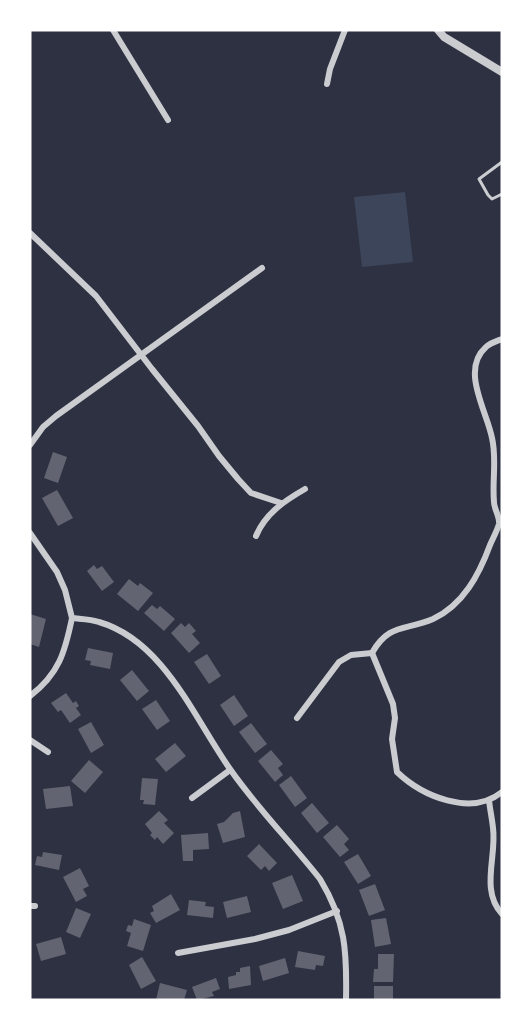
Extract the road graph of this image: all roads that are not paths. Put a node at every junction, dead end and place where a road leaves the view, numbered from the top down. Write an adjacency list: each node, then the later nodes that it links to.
1 (113, 30): 6 (street)
2 (345, 30): 5 (street)
3 (438, 30): 4 (street)
4 (502, 72)
5 (327, 84)
6 (168, 120)
7 (502, 162): 8 (lane)
8 (502, 194)
9 (30, 233): 12 (street)
10 (262, 268): 12 (street)
11 (502, 339): 16 (street)
12 (141, 355): 13 (street); 15 (street)
13 (30, 445)
14 (305, 489): 15 (street)
15 (281, 503): 18 (street)
16 (501, 521): 20 (street)
17 (30, 533): 19 (street)
18 (256, 536)
19 (72, 618): 21 (street); 25 (street)
20 (372, 654): 22 (street); 28 (street)
21 (30, 696)
22 (297, 718)
23 (30, 740): 24 (street)
24 (48, 752)
25 (230, 770): 27 (street); 29 (street)
26 (502, 792): 28 (street)
27 (192, 798)
28 (489, 800): 30 (street)
29 (337, 911): 31 (street); 32 (street)
30 (502, 914)
31 (178, 953)
32 (346, 1000)

